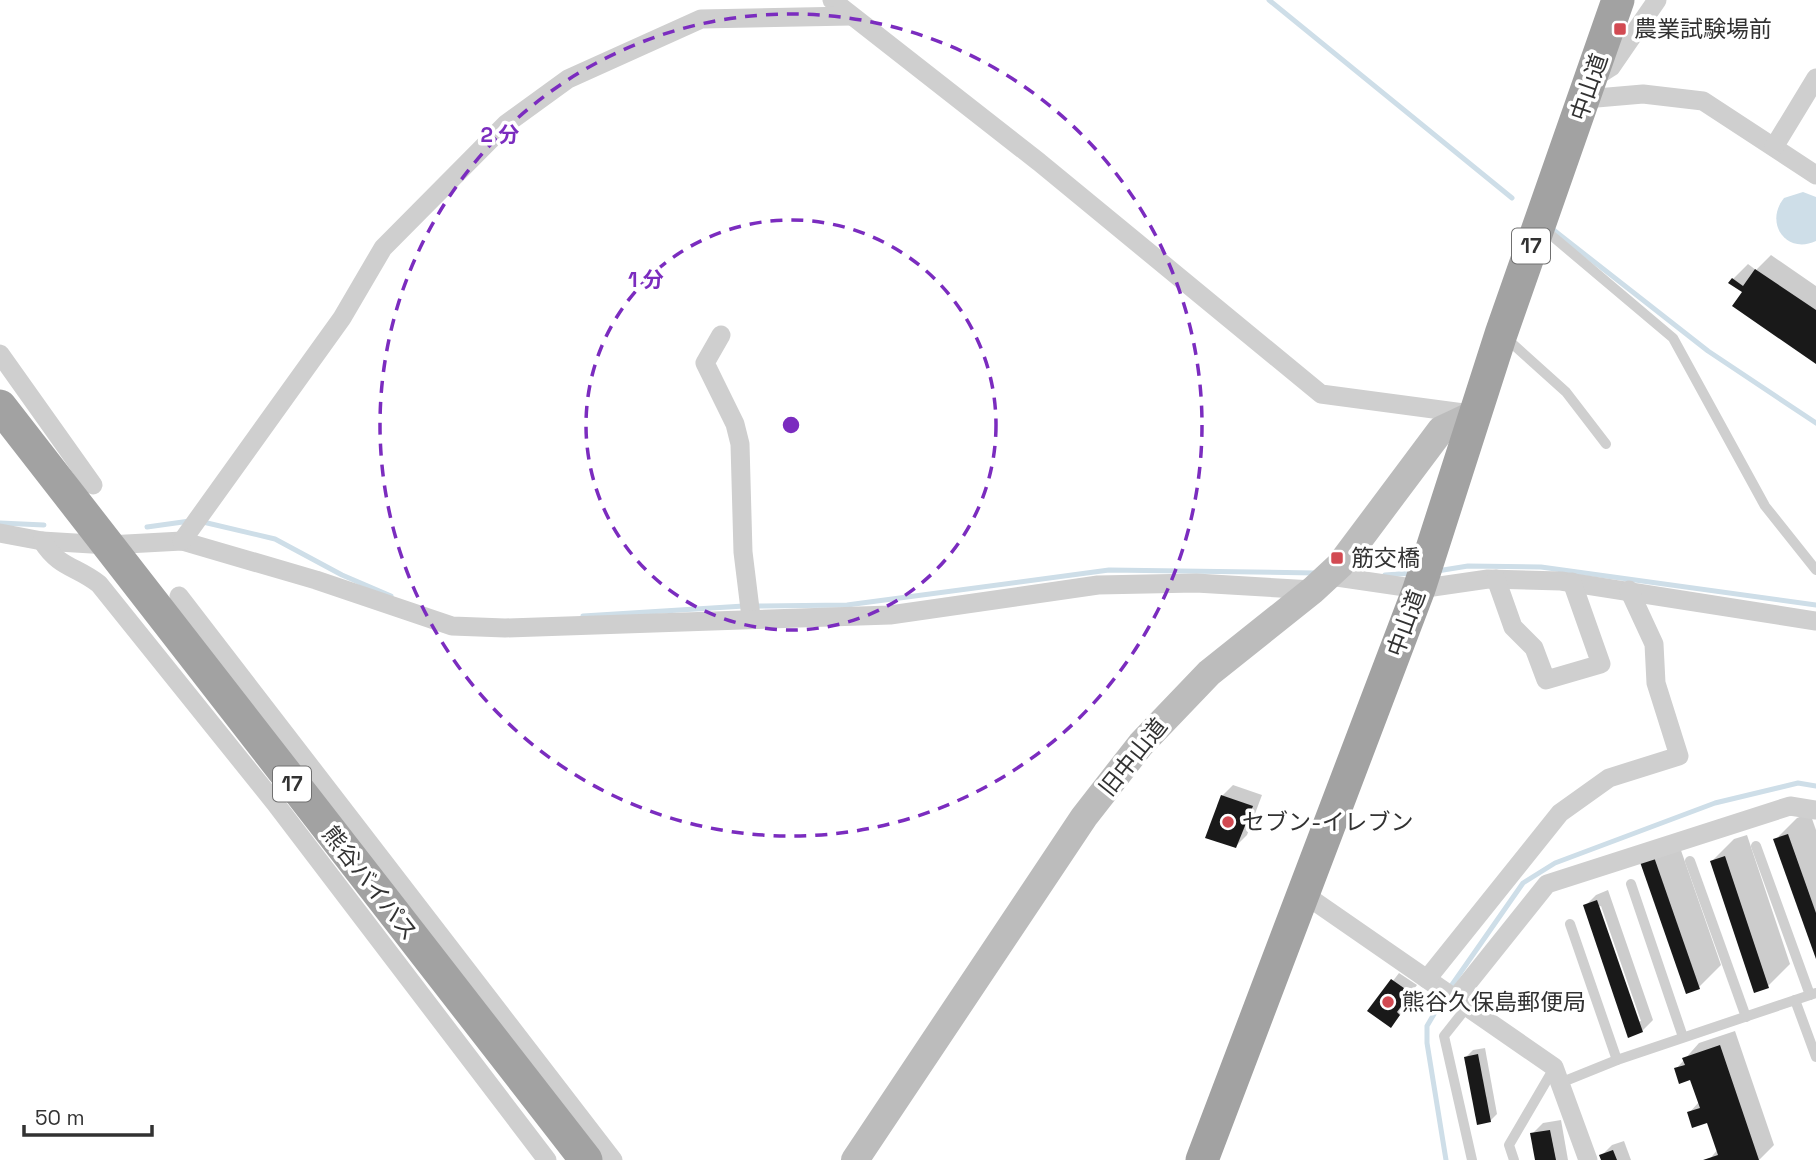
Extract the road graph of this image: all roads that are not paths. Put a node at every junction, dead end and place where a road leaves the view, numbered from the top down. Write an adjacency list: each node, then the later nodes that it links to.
1 (832, 0): 4 (street)
2 (1618, 0): 6 (highway, 中山道 / 17)
3 (1657, 0): 6 (street)
4 (851, 16): 13 (street); 19 (street)
5 (1816, 78): 7 (street)
6 (1589, 89): 7 (street); 9 (highway, 中山道 / 17)
7 (1774, 147): 8 (street)
8 (1816, 175)
9 (1538, 224): 10 (highway, 中山道 / 17); 21 (lane)
10 (1501, 334): 13 (highway, 中山道 / 17); 15 (lane)
11 (722, 335): 28 (street)
12 (0, 354): 14 (street)
13 (1475, 414): 24 (main road, 旧中山道); 25 (highway, 中山道 / 17)
14 (12, 415): 16 (street); 20 (highway, 熊谷バイパス / 17)
15 (1606, 444)
16 (93, 485)
17 (0, 533): 18 (street)
18 (42, 541): 20 (street); 48 (street)
19 (182, 541): 20 (street); 28 (street)
20 (108, 545): 30 (highway, 熊谷バイパス / 17)
21 (1816, 570)
22 (1496, 579): 23 (street); 23 (street); 25 (street)
23 (1572, 582): 26 (street)
24 (1322, 583): 25 (street); 28 (street); 47 (main road, 旧中山道)
25 (1419, 589): 35 (highway, 中山道 / 17)
26 (1629, 590): 29 (street); 37 (street)
27 (179, 596): 30 (street)
28 (751, 617)
29 (1816, 621)
30 (259, 721): 46 (highway, 熊谷バイパス / 17)
31 (1816, 811): 40 (street)
32 (1756, 846): 38 (lane)
33 (1690, 861): 41 (lane)
34 (1631, 884): 42 (lane)
35 (1304, 894): 37 (street); 51 (highway, 中山道 / 17)
36 (1570, 924): 44 (lane)
37 (1432, 983): 40 (street)
38 (1813, 994): 39 (lane)
39 (1795, 1000): 41 (lane); 43 (lane)
40 (1459, 1002): 45 (street); 52 (lane)
41 (1746, 1017): 42 (lane)
42 (1683, 1037): 44 (lane)
43 (1816, 1056)
44 (1617, 1060): 45 (lane)
45 (1557, 1075): 53 (lane); 54 (street)
46 (561, 1110): 49 (highway, 熊谷バイパス / 17); 50 (street)
47 (861, 1158)
48 (547, 1160)
49 (586, 1160)
50 (613, 1160)
51 (1202, 1160)
52 (1472, 1160)
53 (1514, 1160)
54 (1588, 1160)

